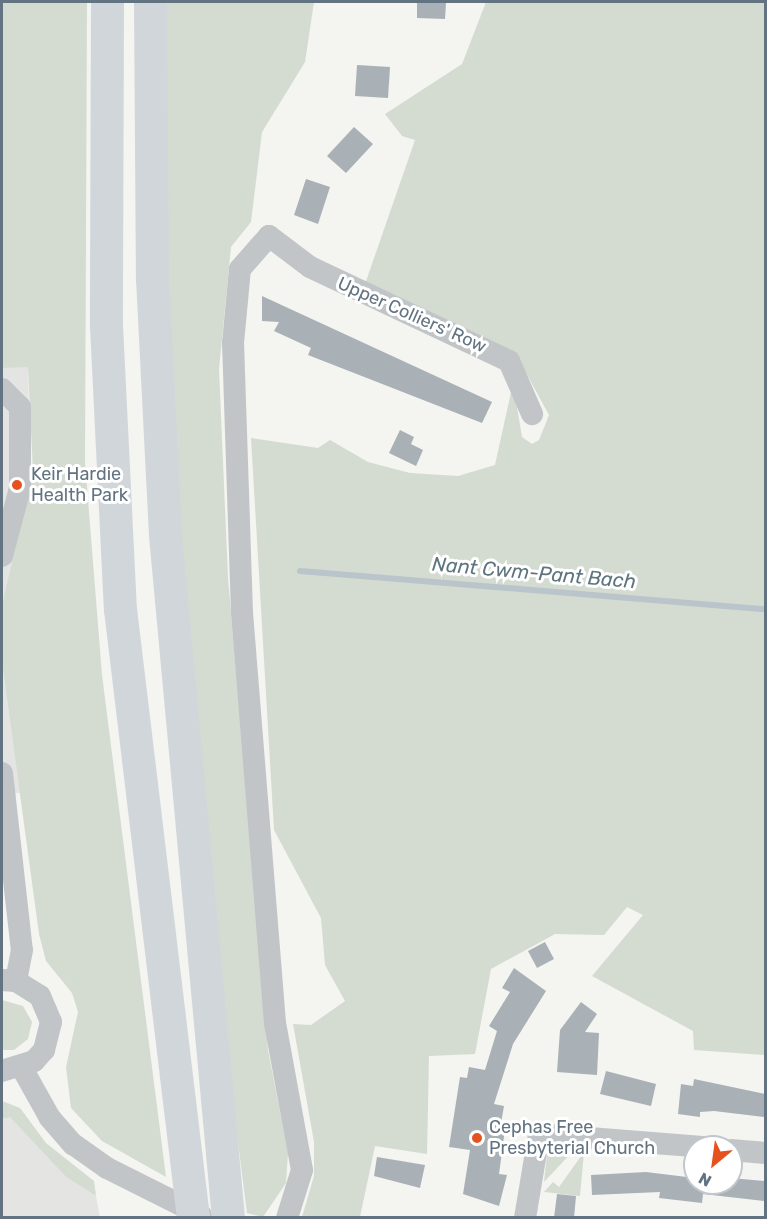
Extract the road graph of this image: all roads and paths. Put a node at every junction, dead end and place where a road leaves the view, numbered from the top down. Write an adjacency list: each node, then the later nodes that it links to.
1 (107, 2): 12 (highway)
2 (150, 2): 13 (highway)
3 (2, 389): 5 (street)
4 (532, 414): 14 (street, Upper Colliers' Row)
5 (2, 556)
6 (2, 773): 7 (street)
7 (9, 980): 8 (street)
8 (12, 1070): 13 (street)
9 (683, 1145): 15 (street)
10 (743, 1151): 11 (street)
11 (765, 1153)
12 (191, 1202)
13 (220, 1213)
14 (287, 1218)
15 (525, 1218)

